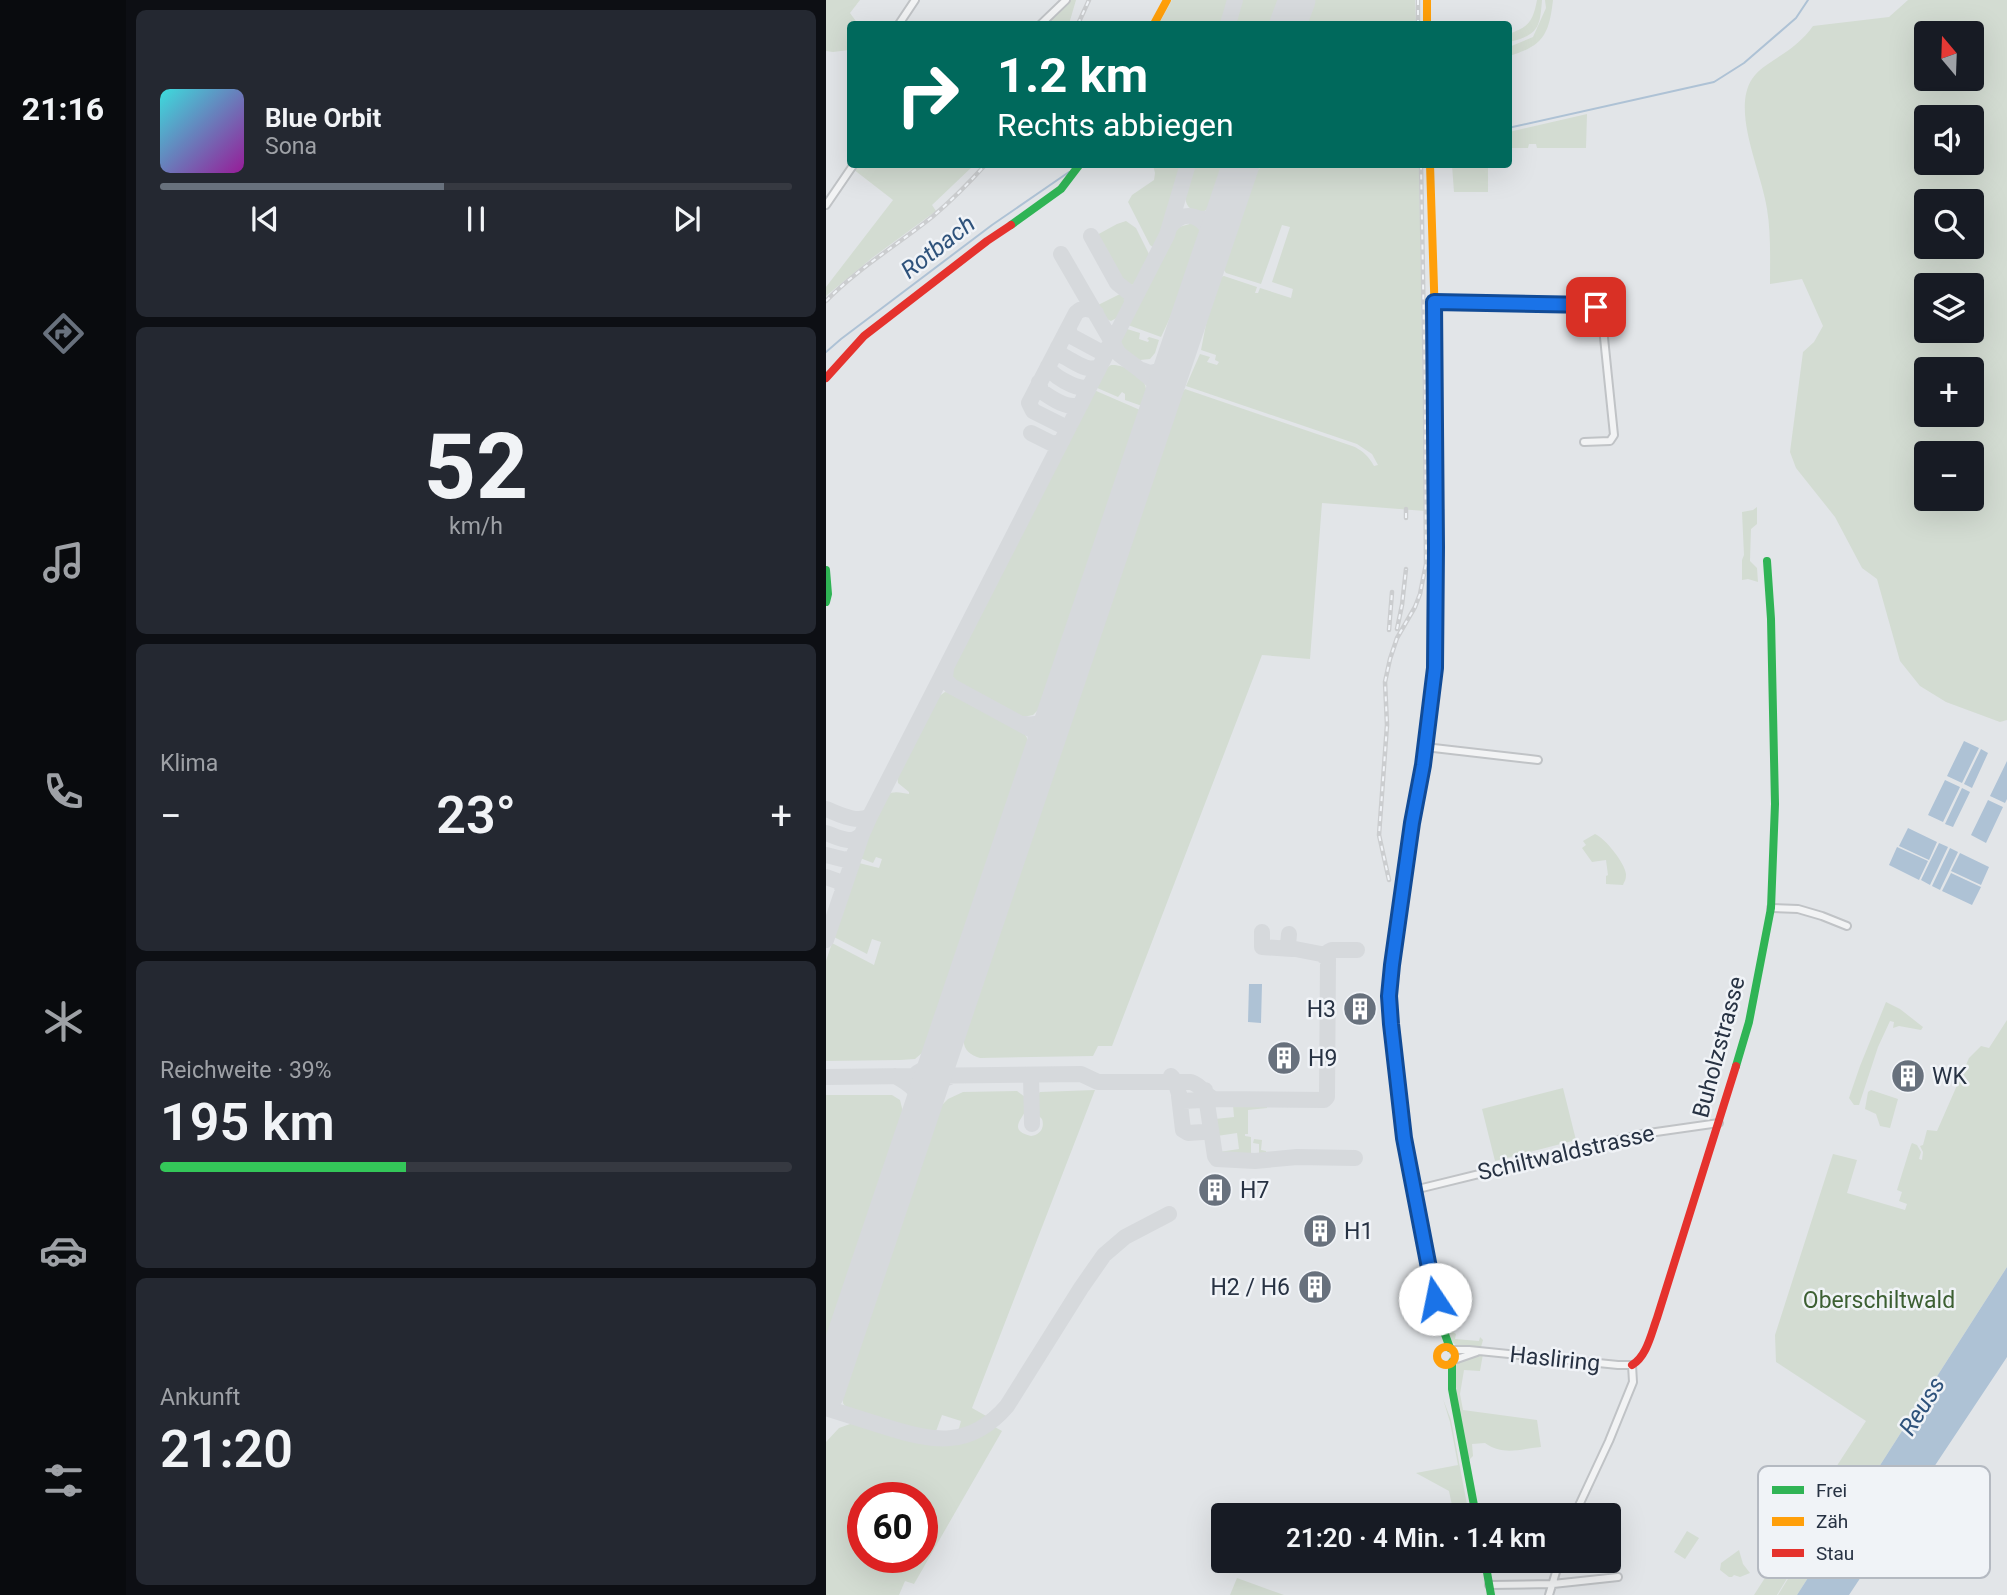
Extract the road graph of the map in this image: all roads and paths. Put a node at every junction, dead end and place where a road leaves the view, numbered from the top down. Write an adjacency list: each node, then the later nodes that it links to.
1 (915, 0): 5 (street)
2 (1066, 0): 6 (street)
3 (1167, 0): 7 (main road)
4 (1427, 0): 8 (main road)
5 (904, 21)
6 (1044, 21)
7 (1156, 21)
8 (1427, 21)
9 (851, 168): 12 (street)
10 (1077, 168): 14 (main road)
11 (1430, 168): 13 (main road)
12 (826, 205)
13 (1434, 302): 15 (street); 19 (main road)
14 (826, 378)
15 (1584, 442)
16 (1767, 561): 21 (main road, Buholzstrasse)
17 (826, 570): 18 (main road)
18 (826, 603)
19 (1425, 747): 20 (street); 24 (main road)
20 (1538, 760)
21 (1771, 908): 22 (street); 23 (main road, Buholzstrasse)
22 (1847, 926)
23 (1719, 1123): 24 (street, Schiltwaldstrasse); 31 (main road, Buholzstrasse)
24 (1414, 1190): 25 (main road)
25 (1439, 1318): 26 (main road); 27 (main road)
26 (1451, 1349): 27 (main road); 28 (street, Hasliring); 29 (main road)
27 (1438, 1351): 30 (main road)
28 (1478, 1351): 29 (street, Hasliring); 31 (street, Hasliring)
29 (1453, 1361): 30 (main road); 32 (main road)
30 (1442, 1364): 32 (main road)
31 (1632, 1365): 34 (street, Buholzstrasse)
32 (1452, 1389): 33 (main road)
33 (1474, 1503)
34 (1580, 1503)
35 (1487, 1573): 39 (main road)
36 (1556, 1573): 38 (street)
37 (1618, 1577): 38 (street)
38 (1552, 1584): 39 (street); 41 (street)
39 (1489, 1585): 40 (main road)
40 (1491, 1595)
41 (1549, 1595)

